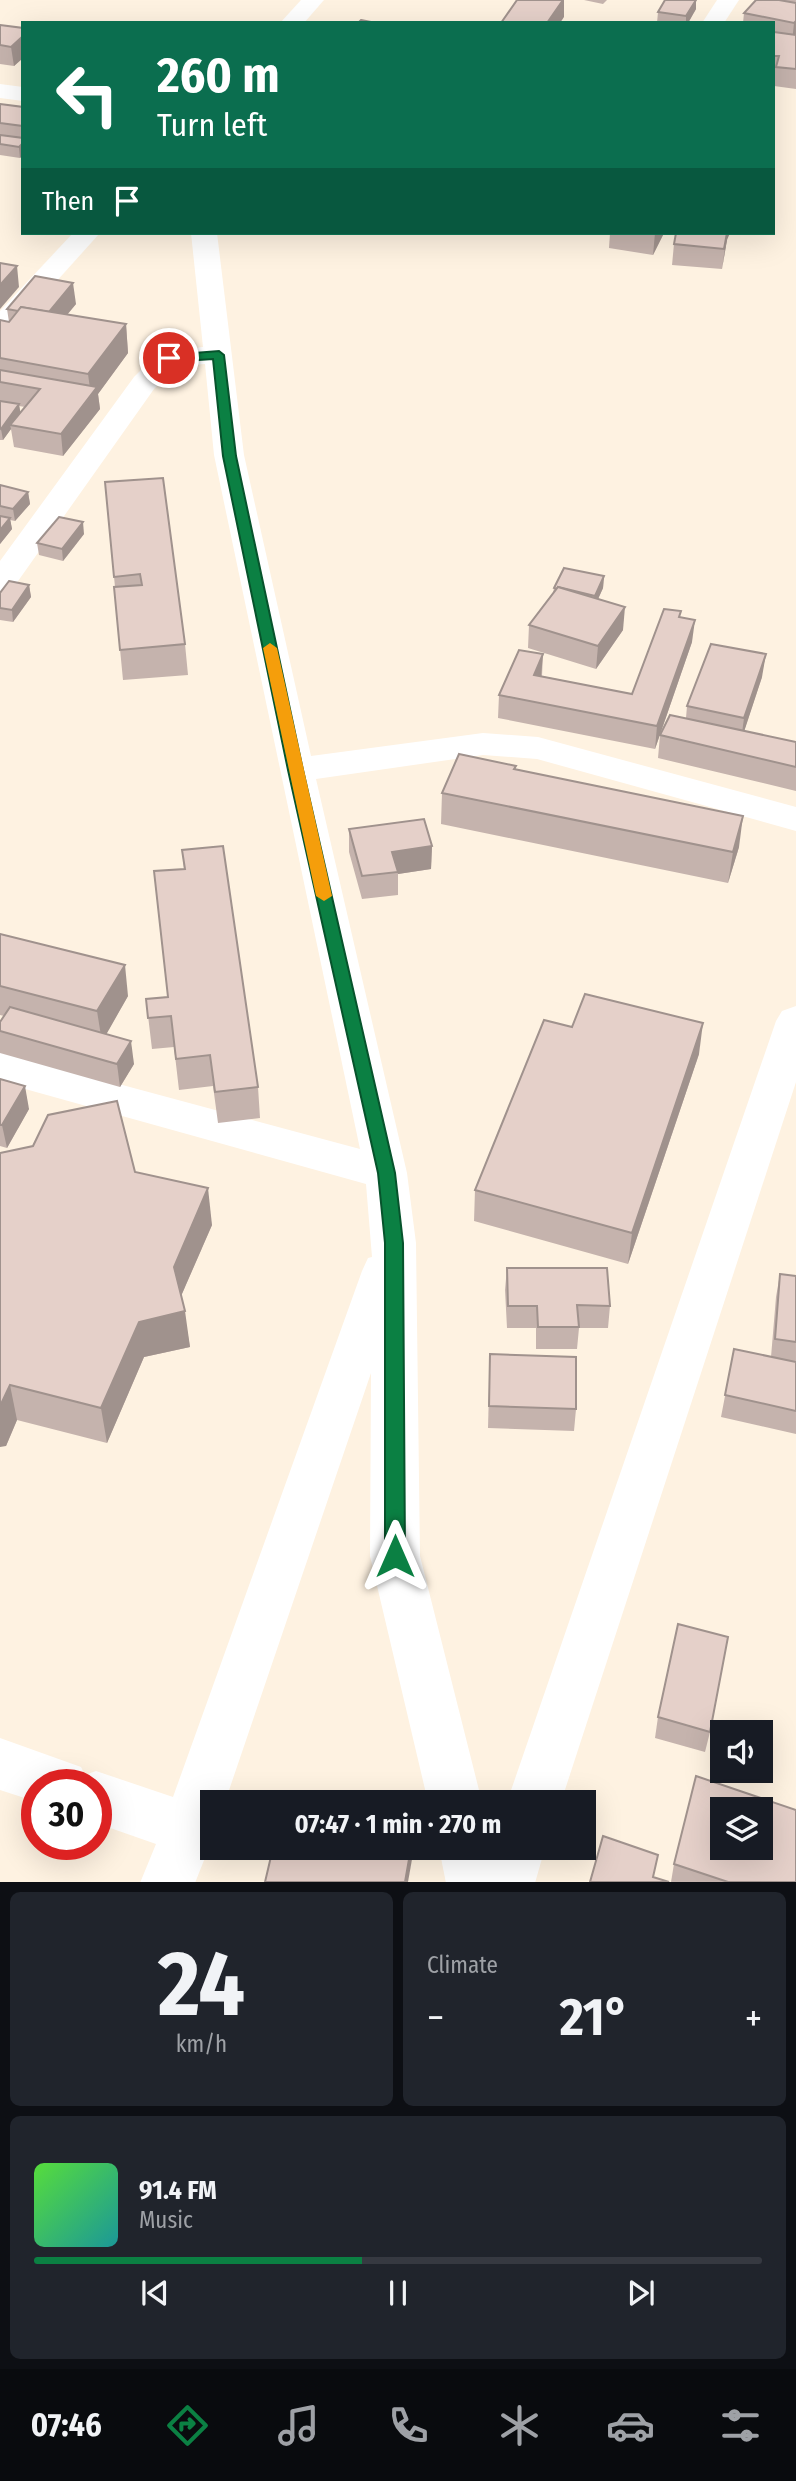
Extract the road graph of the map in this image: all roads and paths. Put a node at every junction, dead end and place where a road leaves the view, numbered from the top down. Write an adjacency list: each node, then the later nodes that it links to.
1 (313, 0): 3 (street)
2 (728, 0): 4 (street)
3 (293, 21)
4 (714, 21)
5 (85, 235): 7 (street)
6 (204, 235): 8 (street)
7 (0, 327)
8 (219, 355): 9 (street); 10 (street)
9 (0, 584)
10 (296, 770): 11 (street); 14 (street)
11 (796, 818)
12 (796, 1021): 19 (street)
13 (0, 1067): 14 (street)
14 (386, 1173): 15 (street)
15 (394, 1243): 18 (street); 21 (street)
16 (0, 1763): 17 (street)
17 (21, 1770)
18 (451, 1790)
19 (538, 1790)
20 (112, 1802): 21 (street)
21 (190, 1829): 24 (street)
22 (469, 1860): 25 (street)
23 (514, 1860): 26 (street)
24 (167, 1882)
25 (474, 1882)
26 (507, 1882)

